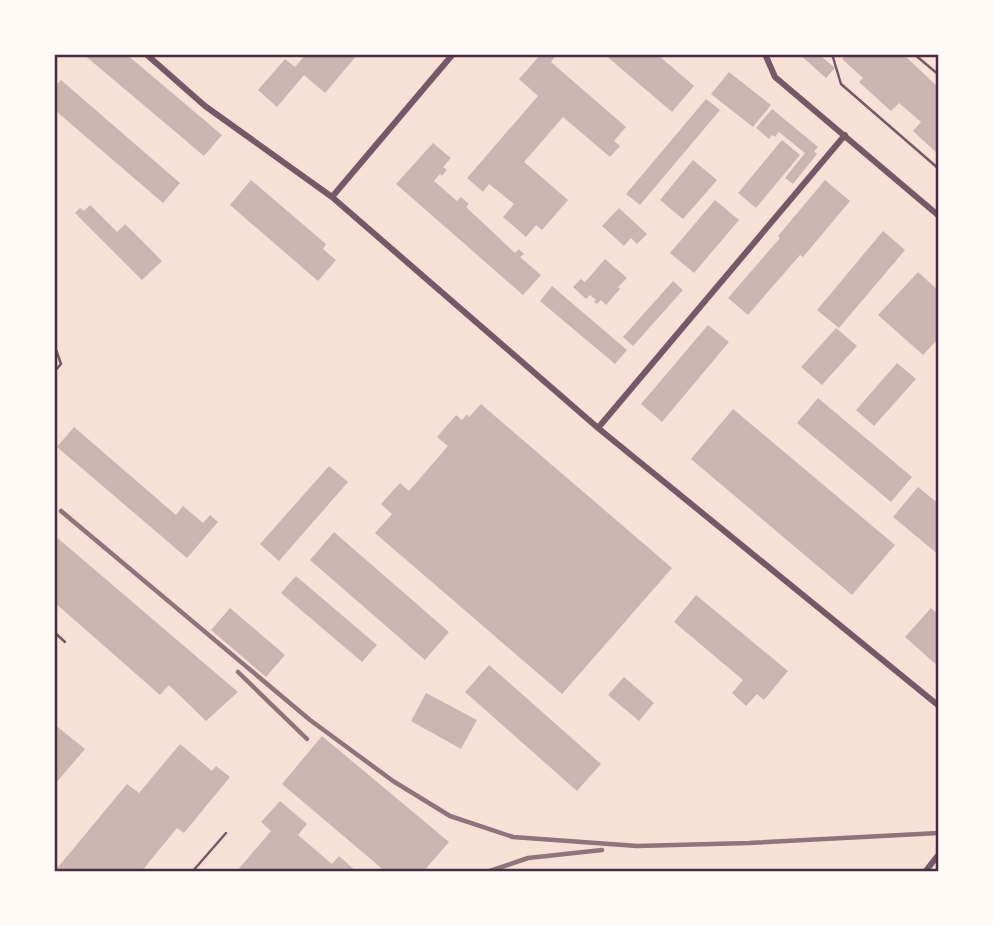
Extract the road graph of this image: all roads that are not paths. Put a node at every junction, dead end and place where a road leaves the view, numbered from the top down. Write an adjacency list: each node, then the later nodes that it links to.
1 (146, 54): 9 (street)
2 (453, 54): 9 (street)
3 (765, 54): 7 (street)
4 (832, 54): 8 (lane)
5 (914, 54): 6 (lane)
6 (939, 75)
7 (845, 135): 10 (street); 13 (street)
8 (939, 169)
9 (332, 197): 13 (street)
10 (939, 216)
11 (54, 345): 12 (lane)
12 (54, 372)
13 (598, 428): 16 (street)
14 (54, 632): 15 (lane)
15 (65, 642)
16 (939, 706)
17 (226, 833): 19 (lane)
18 (939, 854): 20 (street)
19 (192, 872)
20 (925, 872)

